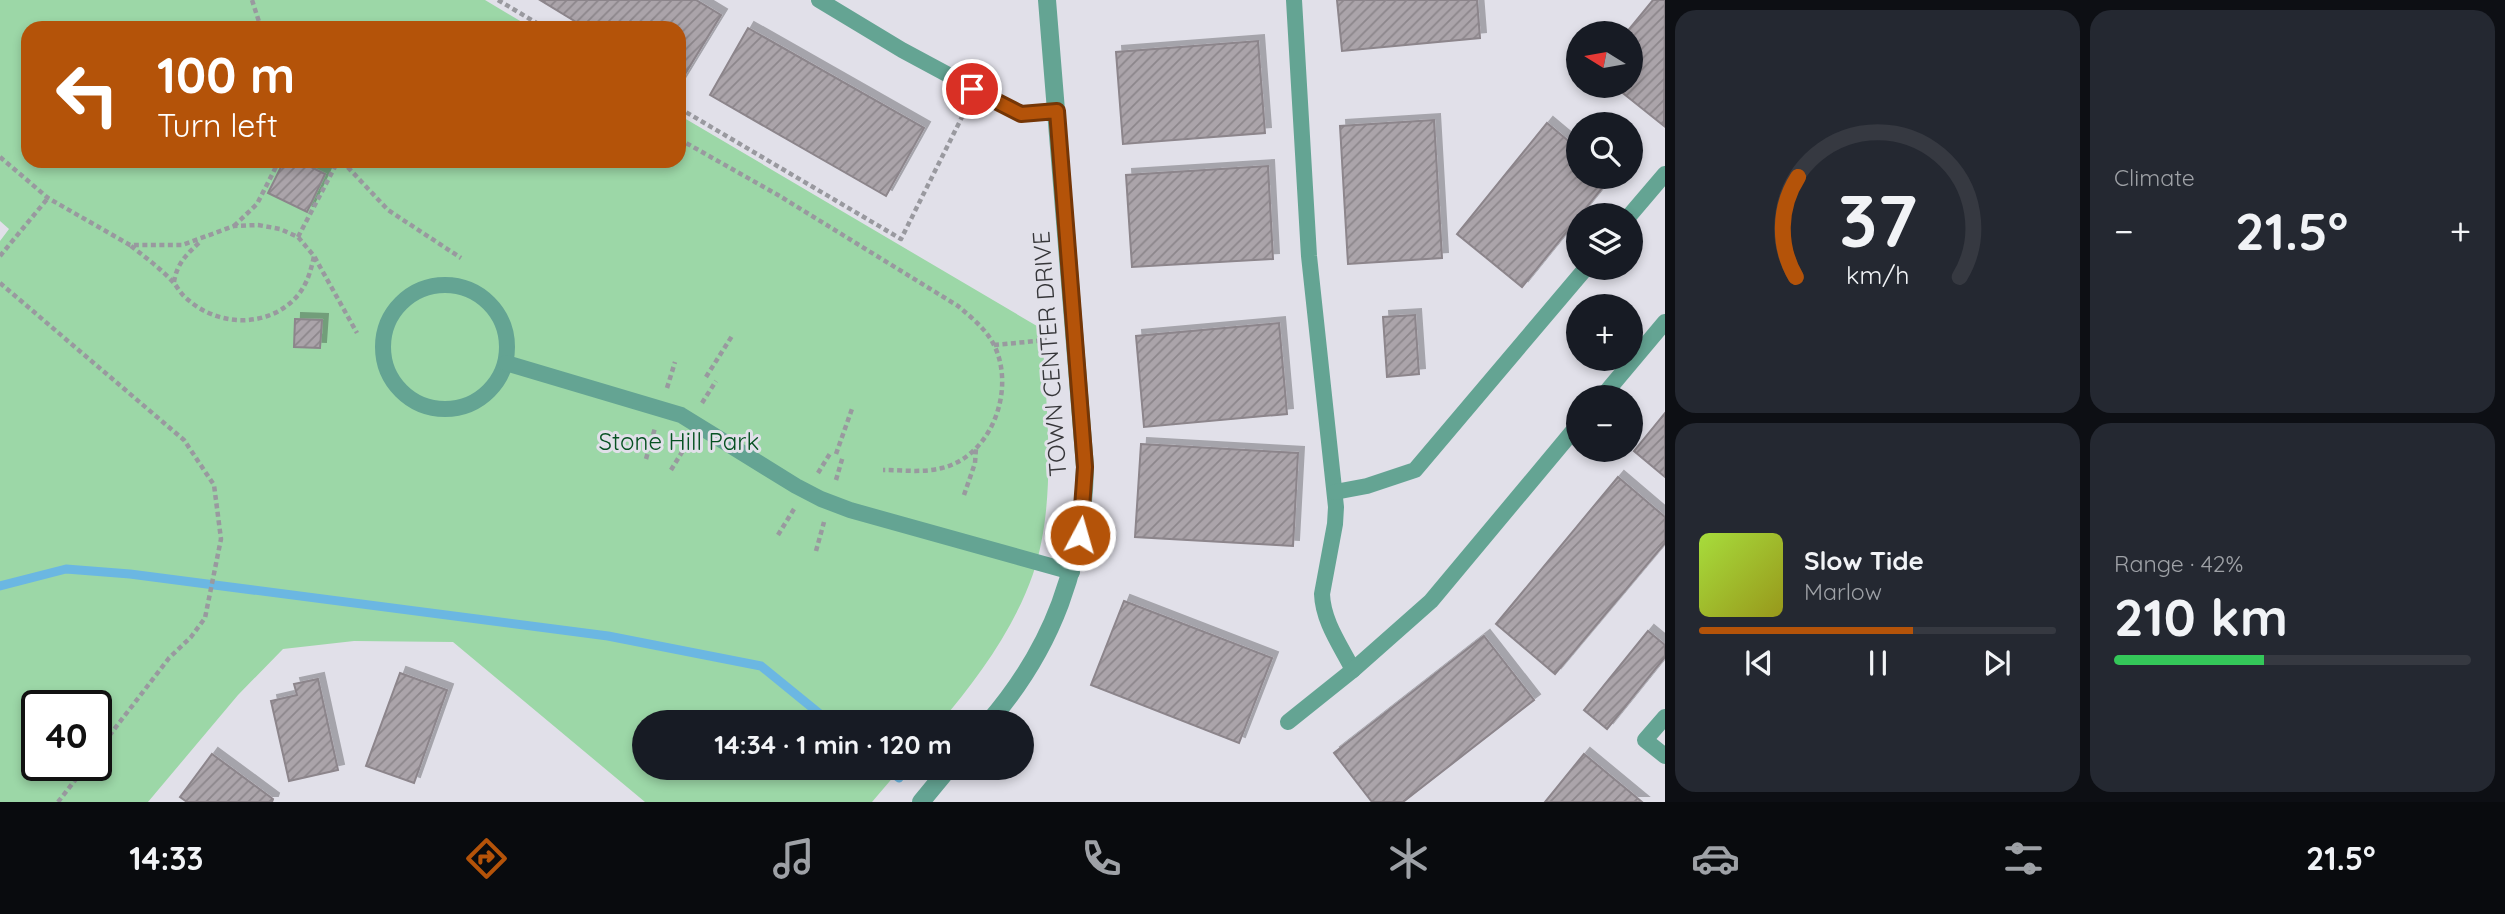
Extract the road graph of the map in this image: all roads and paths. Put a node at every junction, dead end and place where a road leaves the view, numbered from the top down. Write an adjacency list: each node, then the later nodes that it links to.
1 (252, 0): 6 (path)
2 (498, 0): 7 (path)
3 (1048, 0): 9 (street, TOWN CENTER DRIVE)
4 (1294, 0): 52 (lane)
5 (828, 3): 9 (lane)
6 (259, 21)
7 (533, 21)
8 (966, 108): 10 (path)
9 (1057, 111): 58 (street, TOWN CENTER DRIVE)
10 (686, 112)
11 (686, 143): 33 (path)
12 (0, 158): 17 (path)
13 (275, 168): 19 (path)
14 (336, 168): 20 (path)
15 (347, 168): 25 (path)
16 (1665, 174): 18 (lane)
17 (48, 198): 22 (path); 23 (path)
18 (1640, 203)
19 (234, 226): 20 (path); 21 (path)
20 (298, 236): 24 (path)
21 (204, 238): 22 (path); 28 (path)
22 (130, 245): 28 (path)
23 (0, 256)
24 (314, 256): 28 (path); 30 (path)
25 (461, 258)
26 (1576, 280): 52 (lane)
27 (0, 283): 63 (path)
28 (174, 283)
29 (1665, 322): 38 (lane)
30 (357, 333)
31 (732, 336): 36 (path)
32 (1047, 340): 33 (path)
33 (994, 345): 45 (path)
34 (675, 362): 39 (path)
35 (506, 363): 35 (lane); 58 (lane)
36 (706, 377)
37 (716, 381): 41 (path)
38 (1612, 385)
39 (665, 395)
40 (853, 406): 50 (path)
41 (700, 407)
42 (656, 427): 47 (path)
43 (1566, 439): 59 (lane)
44 (689, 442): 48 (path)
45 (976, 448): 49 (path); 53 (path)
46 (843, 456): 51 (path)
47 (646, 459)
48 (671, 470)
49 (883, 470)
50 (813, 480)
51 (834, 488)
52 (1335, 492): 59 (lane)
53 (964, 495)
54 (796, 507): 56 (path)
55 (825, 520): 57 (path)
56 (778, 535)
57 (816, 551)
58 (1072, 572): 60 (street, TOWN CENTER DRIVE)
59 (1353, 670): 62 (lane)
60 (998, 710)
61 (1665, 717): 64 (lane)
62 (1288, 722)
63 (112, 732)
64 (1665, 756)
65 (939, 780): 68 (street)
66 (74, 781): 67 (path)
67 (58, 802)
68 (920, 802)

